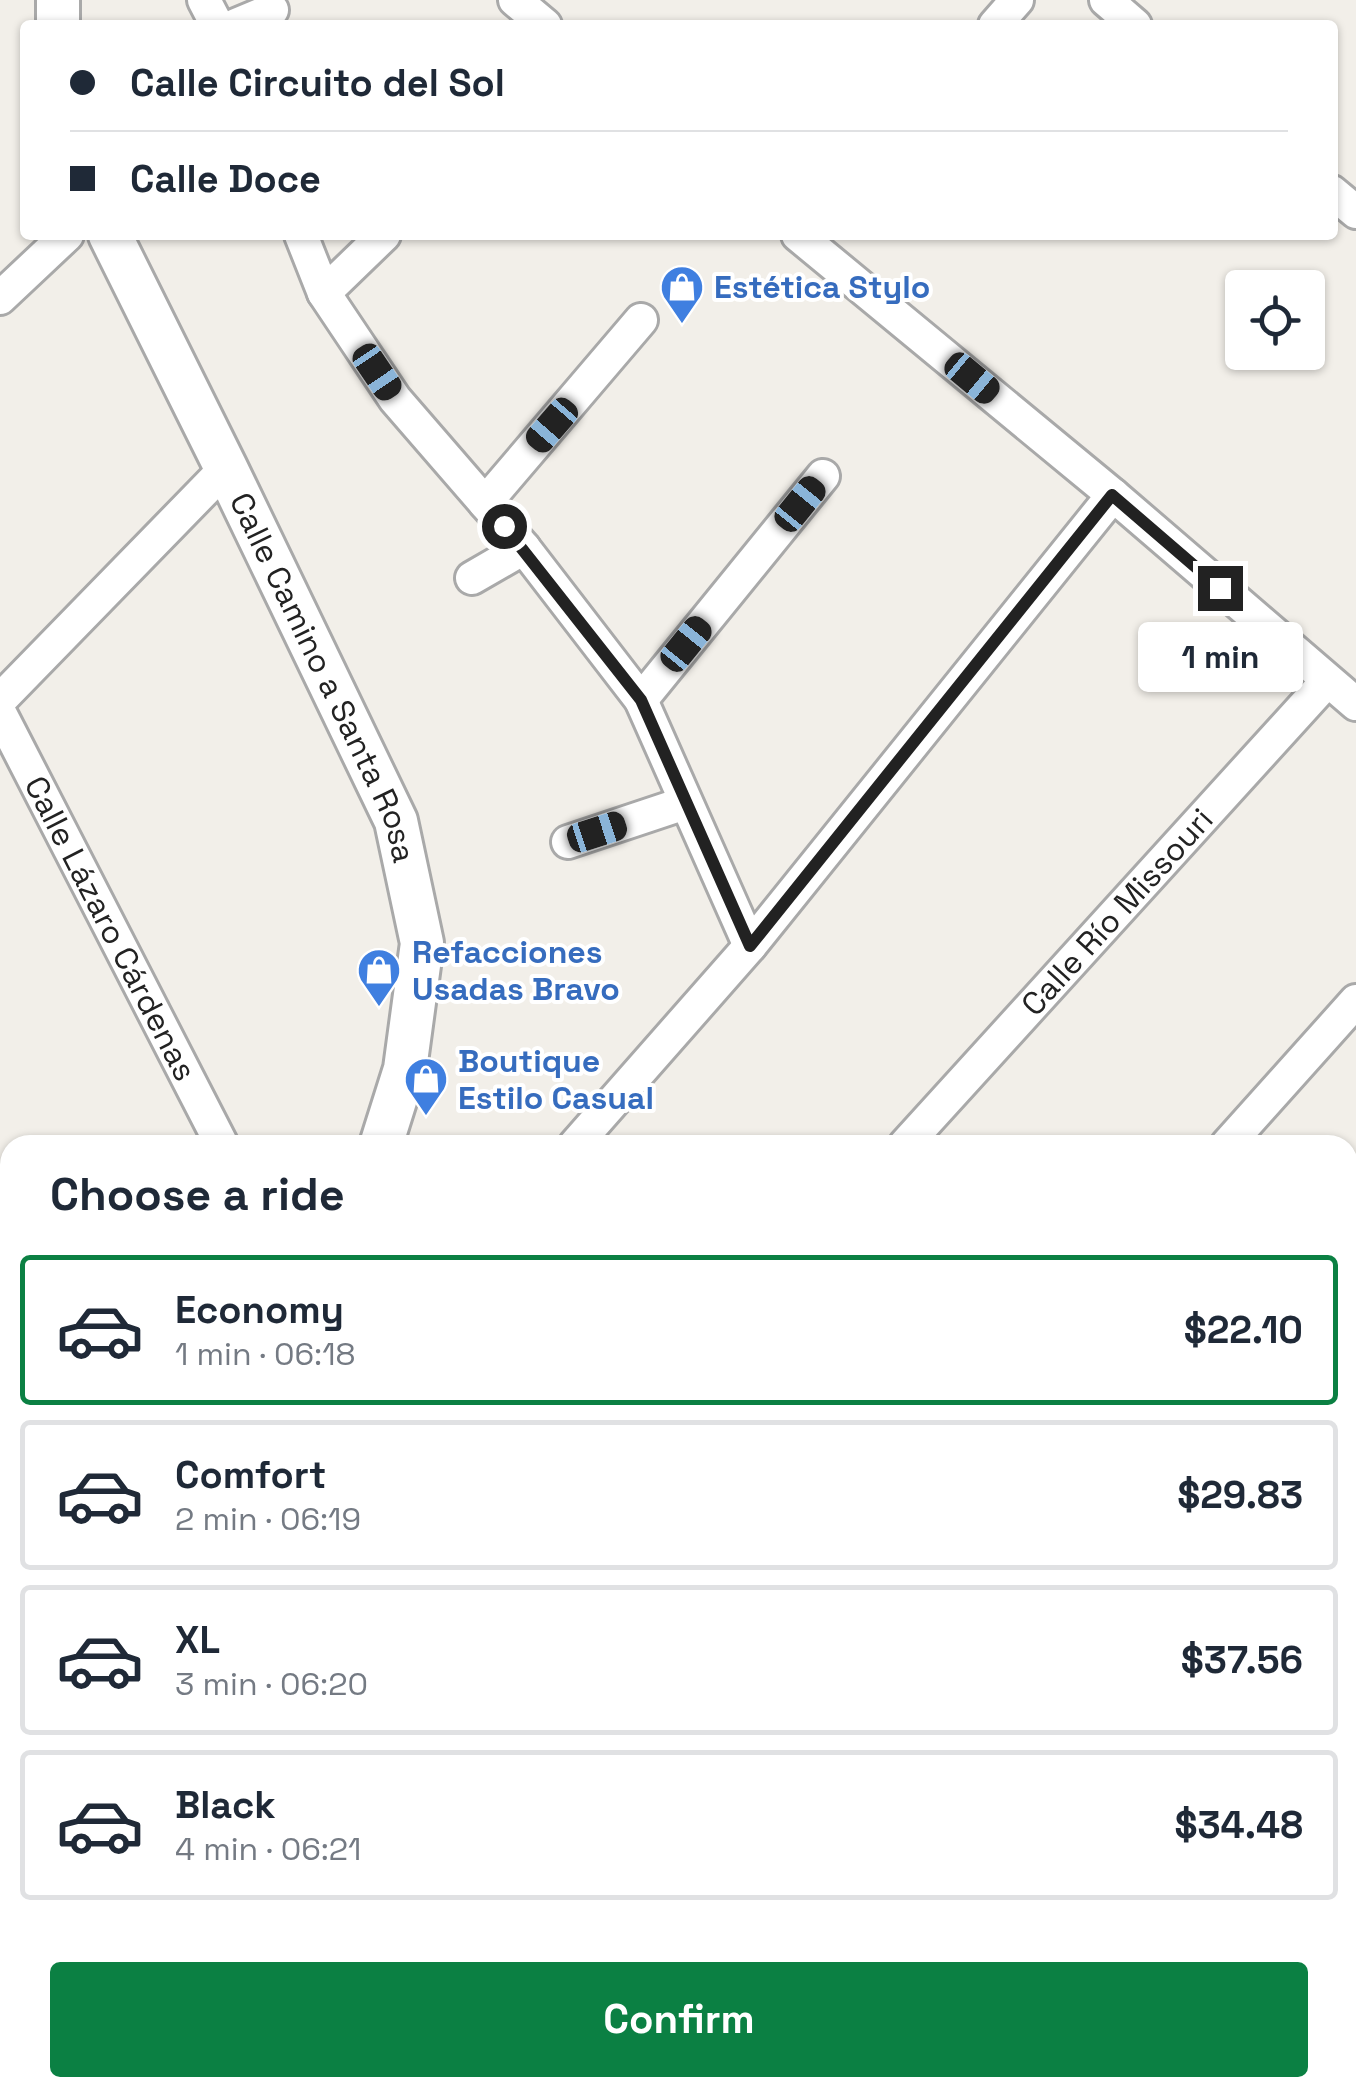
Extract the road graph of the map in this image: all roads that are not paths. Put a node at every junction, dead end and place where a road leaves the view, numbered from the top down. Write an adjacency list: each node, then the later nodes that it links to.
1 (515, 0): 6 (street)
2 (1018, 0): 7 (street)
3 (1106, 0): 8 (street)
4 (272, 10): 5 (street)
5 (248, 20)
6 (539, 20)
7 (1000, 20)
8 (1129, 20)
9 (62, 240): 15 (street)
10 (112, 240): 17 (street, Calle Camino a Santa Rosa)
11 (303, 240): 14 (street)
12 (379, 240): 14 (street)
13 (808, 240): 19 (street)
14 (324, 293): 20 (street)
15 (0, 298)
16 (641, 320): 20 (street)
17 (226, 468): 24 (street); 33 (street, Calle Camino a Santa Rosa)
18 (823, 476): 25 (street)
19 (1112, 495): 23 (street); 30 (street)
20 (484, 503): 21 (street)
21 (524, 548): 22 (street); 25 (street)
22 (472, 578)
23 (1327, 681): 26 (street); 35 (street, Calle Río Missouri)
24 (0, 700)
25 (641, 700): 28 (street)
26 (1356, 704)
27 (0, 713): 32 (street, Calle Lázaro Cárdenas)
28 (685, 803): 29 (street); 30 (street)
29 (568, 842)
30 (750, 946): 34 (street)
31 (1356, 1001): 36 (street)
32 (217, 1135)
33 (385, 1135)
34 (584, 1135)
35 (914, 1135)
36 (1236, 1135)

